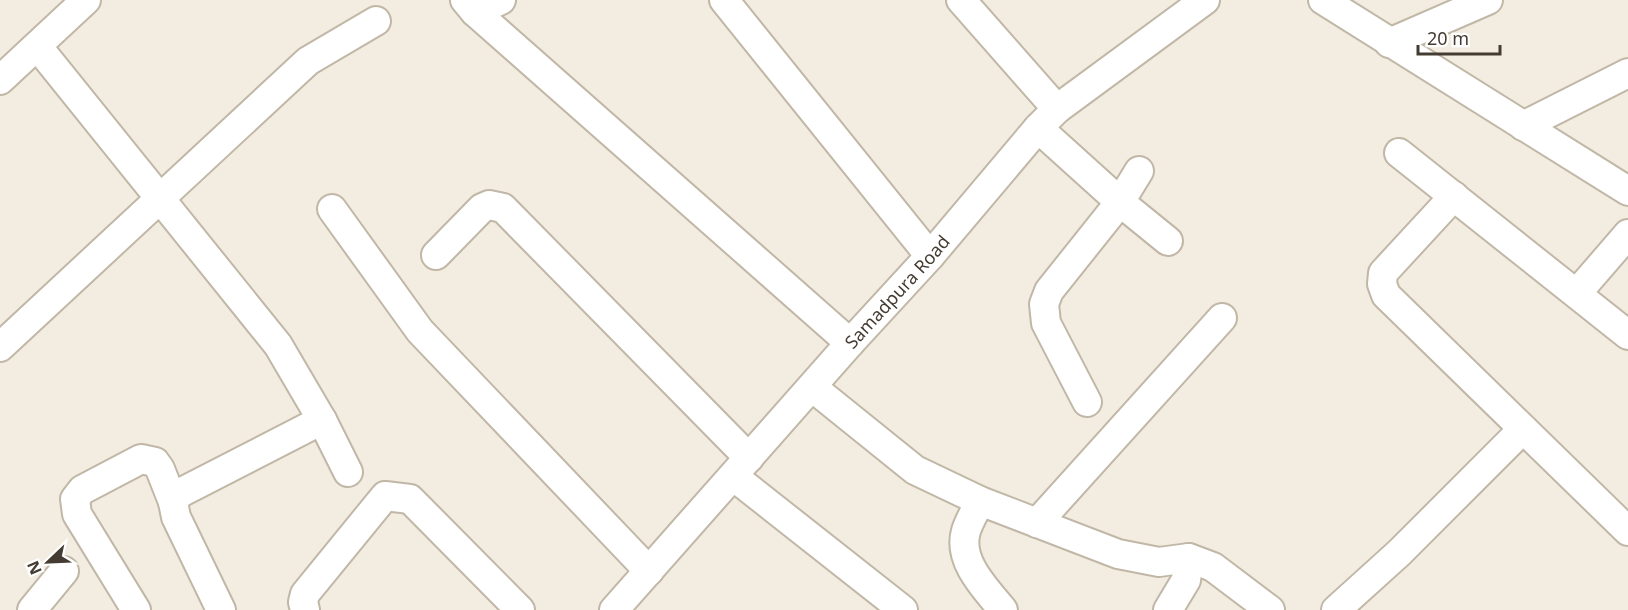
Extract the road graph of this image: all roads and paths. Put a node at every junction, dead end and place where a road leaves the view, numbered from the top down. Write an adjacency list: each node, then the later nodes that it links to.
1 (86, 0): 11 (street)
2 (501, 0): 8 (street)
3 (724, 0): 26 (street)
4 (961, 0): 14 (street)
5 (1205, 0): 14 (street, Samadpura Road)
6 (1323, 0): 10 (street)
7 (1488, 0): 10 (street)
8 (470, 6): 30 (street)
9 (376, 21): 20 (street)
10 (1389, 43): 15 (street)
11 (38, 47): 12 (street); 20 (street)
12 (3, 69)
13 (1628, 73): 15 (street)
14 (1047, 119): 21 (street); 26 (street, Samadpura Road)
15 (1523, 126): 18 (street)
16 (1399, 153): 19 (street)
17 (1139, 171): 21 (street)
18 (1628, 190)
19 (1454, 196): 27 (street); 35 (street)
20 (159, 198): 31 (street); 34 (street)
21 (1120, 202): 24 (street); 33 (street)
22 (332, 209): 44 (street)
23 (1628, 234): 27 (street)
24 (1168, 241)
25 (436, 255): 36 (street)
26 (930, 256): 30 (street, Samadpura Road)
27 (1577, 293): 29 (street)
28 (1222, 318): 40 (street)
29 (1628, 335)
30 (850, 343): 32 (street, Samadpura Road)
31 (0, 347)
32 (812, 387): 36 (street, Samadpura Road); 38 (street)
33 (1087, 402)
34 (322, 420): 37 (street); 39 (street)
35 (1523, 429): 41 (street); 55 (street)
36 (741, 467): 44 (street, Samadpura Road); 51 (street)
37 (348, 472)
38 (980, 501): 40 (street); 52 (street)
39 (173, 502): 47 (street); 48 (street)
40 (1037, 523): 42 (street)
41 (1628, 531)
42 (1189, 558): 53 (street); 54 (street)
43 (64, 571): 46 (street)
44 (649, 571): 45 (street, Samadpura Road)
45 (624, 607)
46 (32, 610)
47 (136, 610)
48 (221, 610)
49 (305, 610): 50 (street)
50 (520, 610)
51 (903, 610)
52 (1003, 610)
53 (1168, 610)
54 (1270, 610)
55 (1336, 610)

